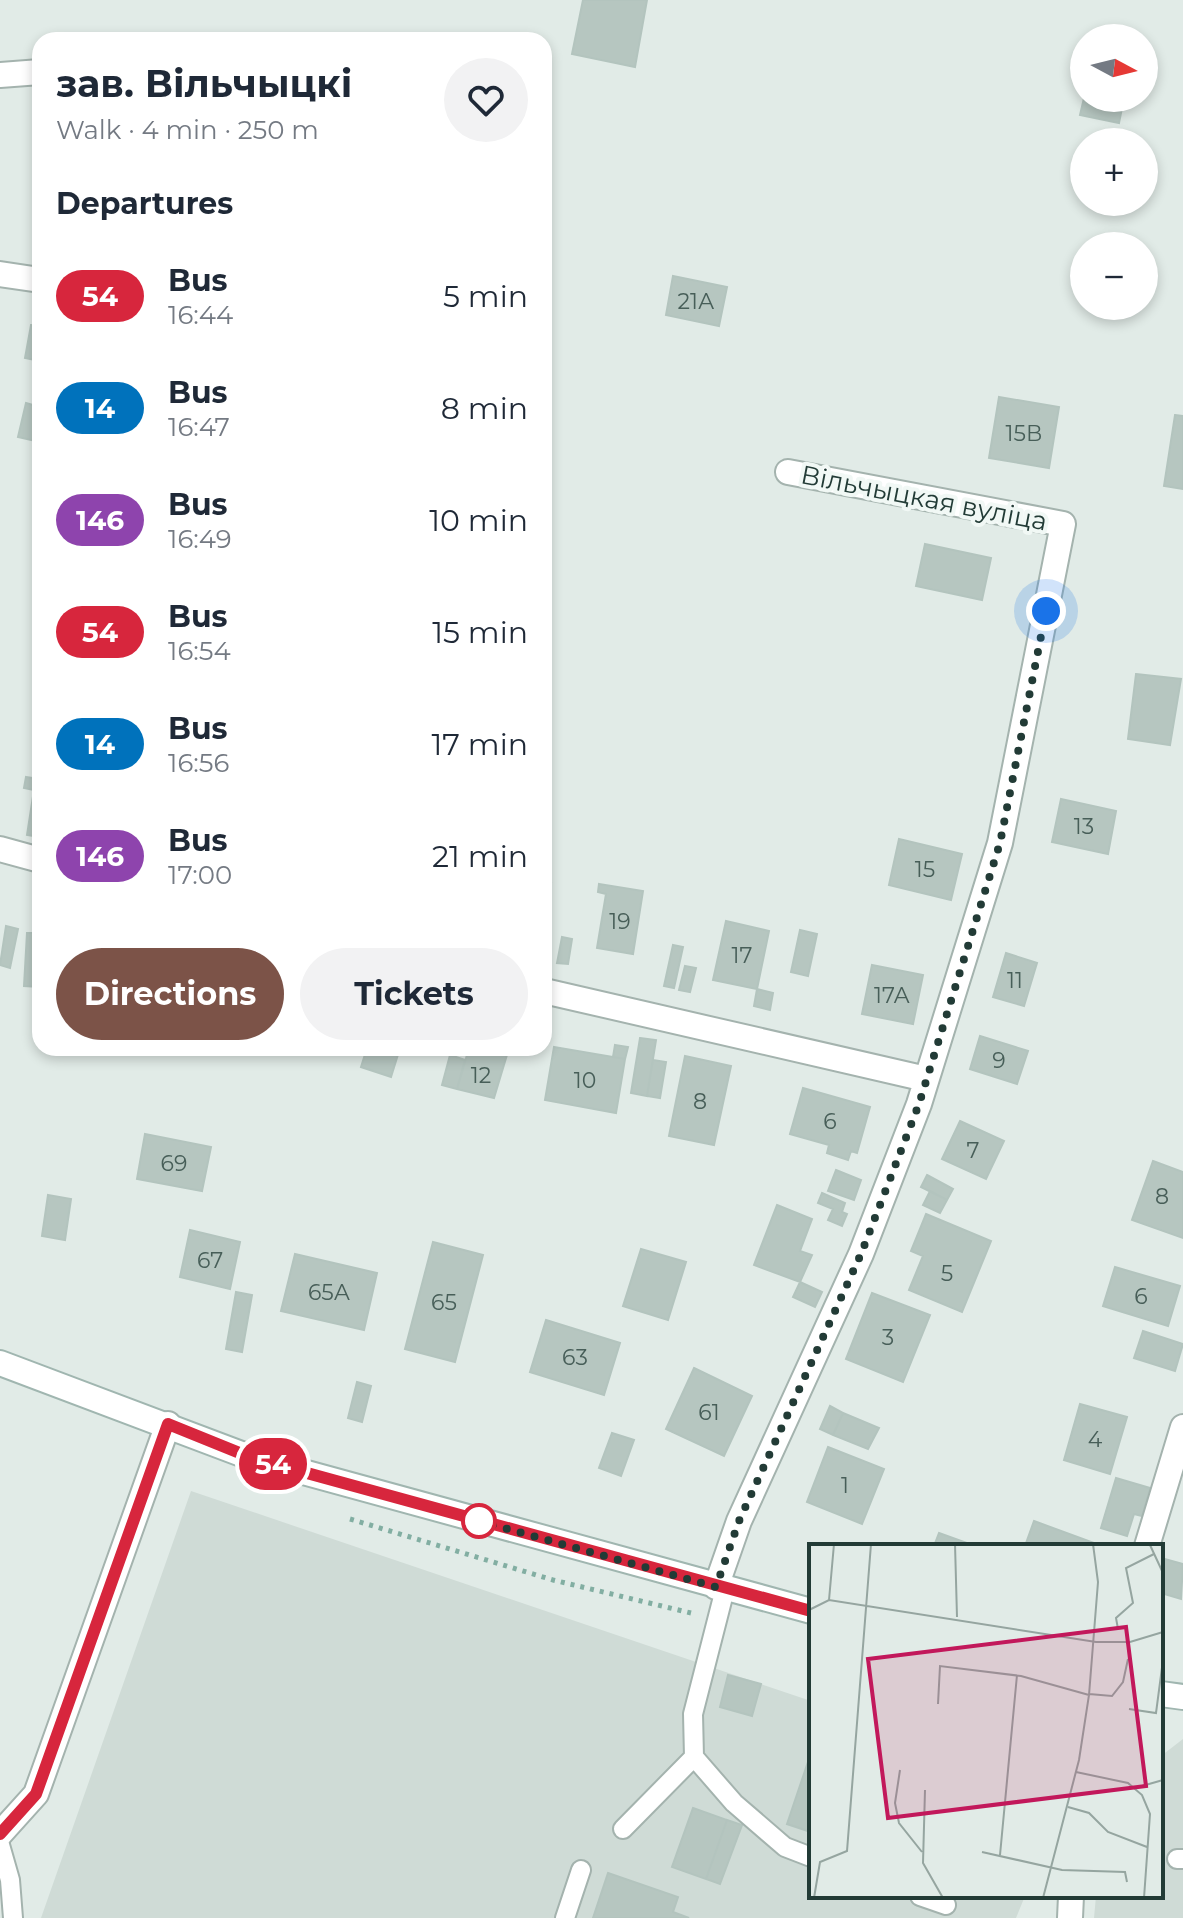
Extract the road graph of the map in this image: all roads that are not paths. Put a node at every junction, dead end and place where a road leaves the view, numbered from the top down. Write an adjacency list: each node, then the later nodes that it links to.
1 (32, 73): 2 (street)
2 (0, 75)
3 (0, 274): 4 (street)
4 (32, 279)
5 (788, 472): 9 (street, Вільчыцкая вуліца)
6 (0, 849): 7 (street)
7 (32, 858)
8 (552, 993): 9 (street)
9 (926, 1079): 14 (street, Вільчыцкая вуліца)
10 (0, 1363): 11 (street)
11 (168, 1424): 14 (street); 20 (street)
12 (1183, 1427): 13 (street)
13 (1148, 1544)
14 (721, 1588): 15 (street); 18 (lane)
15 (809, 1610)
16 (1163, 1694): 17 (street)
17 (1183, 1697)
18 (694, 1757): 19 (lane); 22 (lane)
19 (623, 1829)
20 (0, 1834)
21 (0, 1845): 27 (lane)
22 (809, 1856)
23 (581, 1870): 28 (lane)
24 (926, 1898): 26 (lane)
25 (1071, 1898): 29 (street)
26 (946, 1905)
27 (13, 1918)
28 (565, 1918)
29 (1070, 1918)

